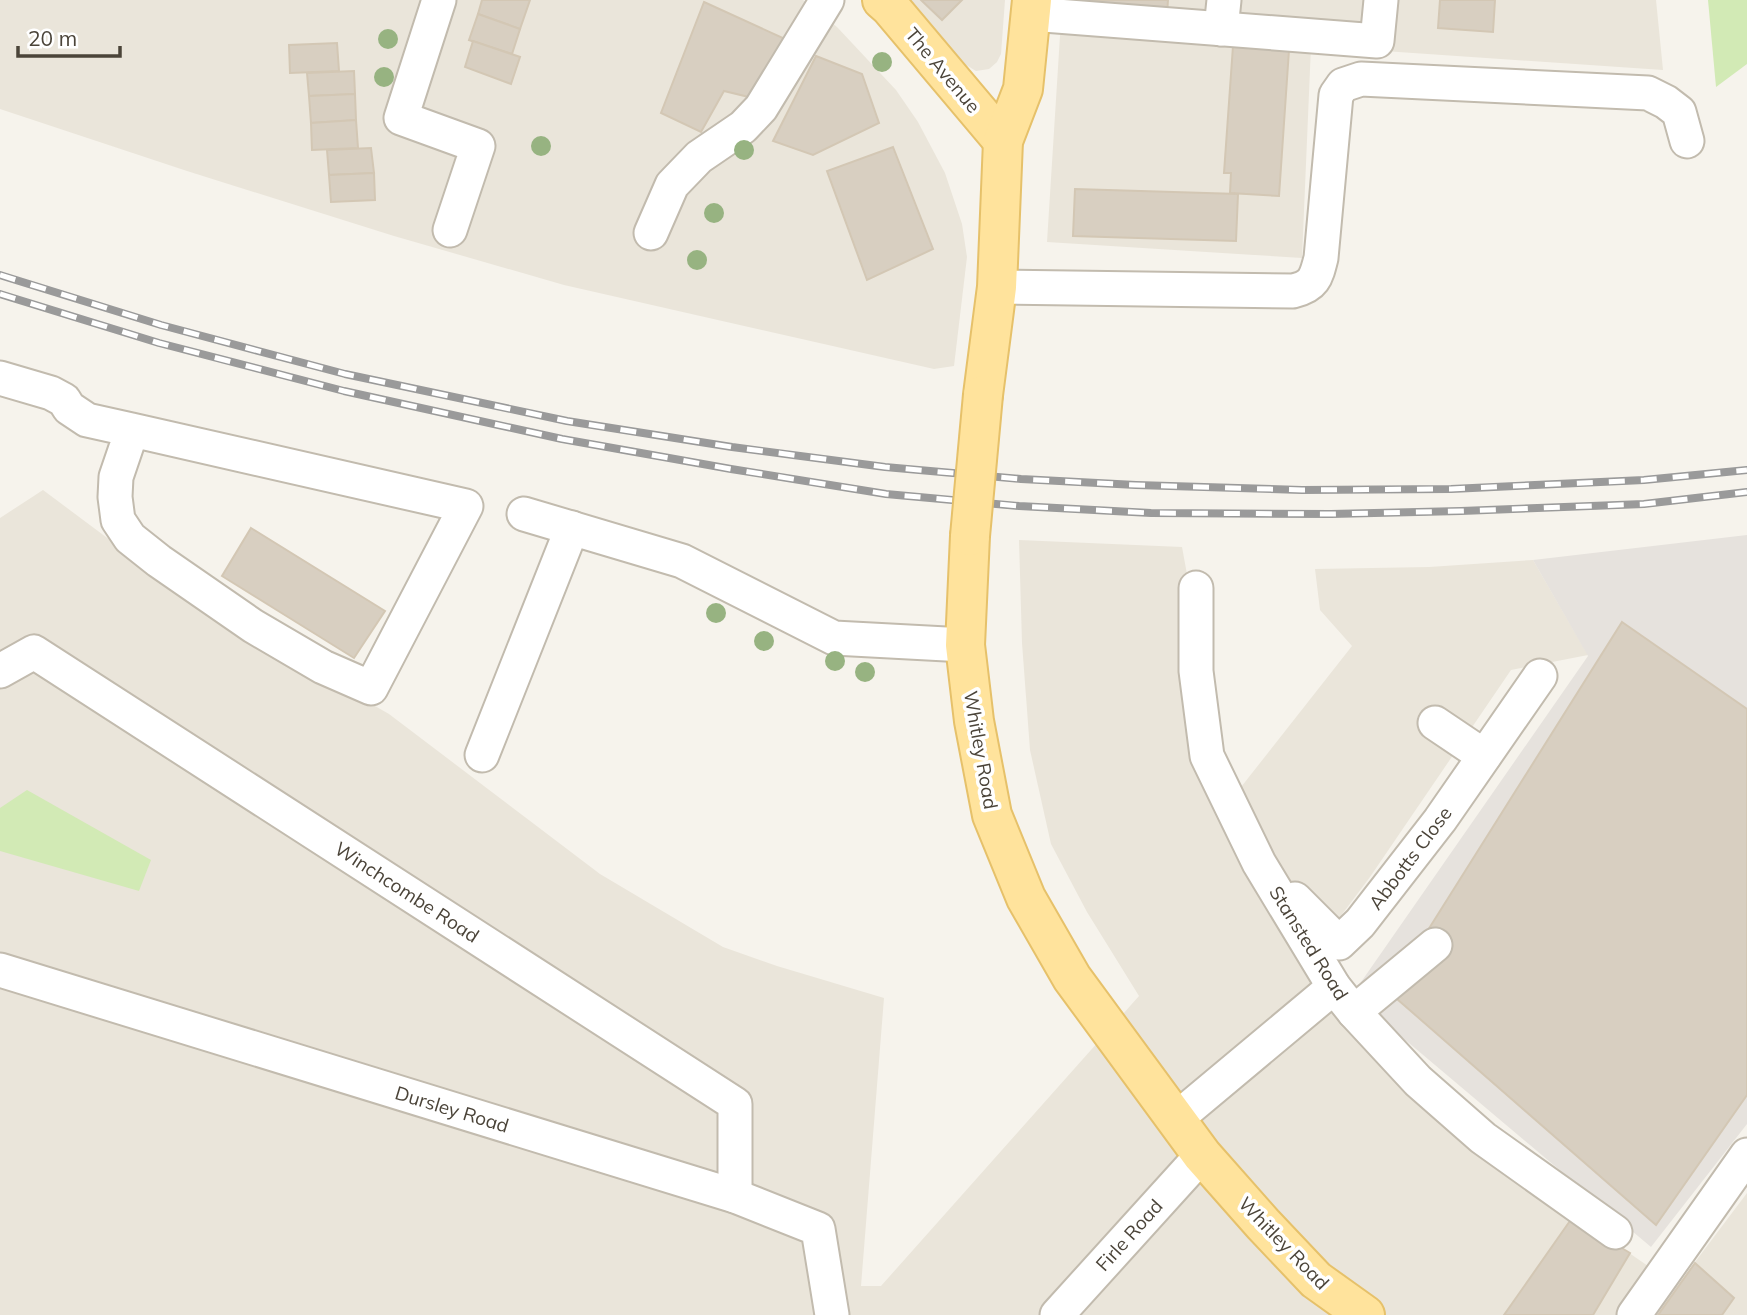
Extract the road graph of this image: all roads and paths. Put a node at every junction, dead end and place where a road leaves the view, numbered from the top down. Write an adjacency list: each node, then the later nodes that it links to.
1 (439, 0): 9 (street)
2 (827, 0): 10 (street)
3 (882, 0): 7 (main road, The Avenue)
4 (1381, 0): 6 (street)
5 (1031, 7): 6 (street); 7 (main road, Whitley Road)
6 (1222, 14)
7 (1003, 141): 11 (main road, Whitley Road)
8 (1687, 141): 11 (street)
9 (450, 230)
10 (651, 233)
11 (998, 287): 17 (main road, Whitley Road, bridge)
12 (0, 378): 13 (street)
13 (132, 430): 13 (street)
14 (524, 514): 15 (street)
15 (572, 528): 17 (street); 21 (street)
16 (1196, 588): 23 (street, Stansted Road)
17 (965, 645): 27 (main road, Whitley Road)
18 (0, 671): 30 (street, Winchcombe Road)
19 (1540, 676): 22 (street, Abbotts Close)
20 (1435, 723): 22 (street)
21 (482, 755)
22 (1484, 756): 23 (street, Abbotts Close)
23 (1259, 863): 26 (street, Stansted Road)
24 (1435, 945): 26 (street)
25 (0, 970): 30 (street, Dursley Road)
26 (1344, 1000): 27 (street); 31 (street, Stansted Road)
27 (1176, 1119): 28 (main road, Whitley Road)
28 (1202, 1155): 33 (street, Firle Road); 34 (main road, Whitley Road)
29 (1747, 1155): 35 (street)
30 (735, 1196): 32 (street, Dursley Road)
31 (1615, 1232)
32 (832, 1315)
33 (1057, 1315)
34 (1365, 1315)
35 (1633, 1315)

